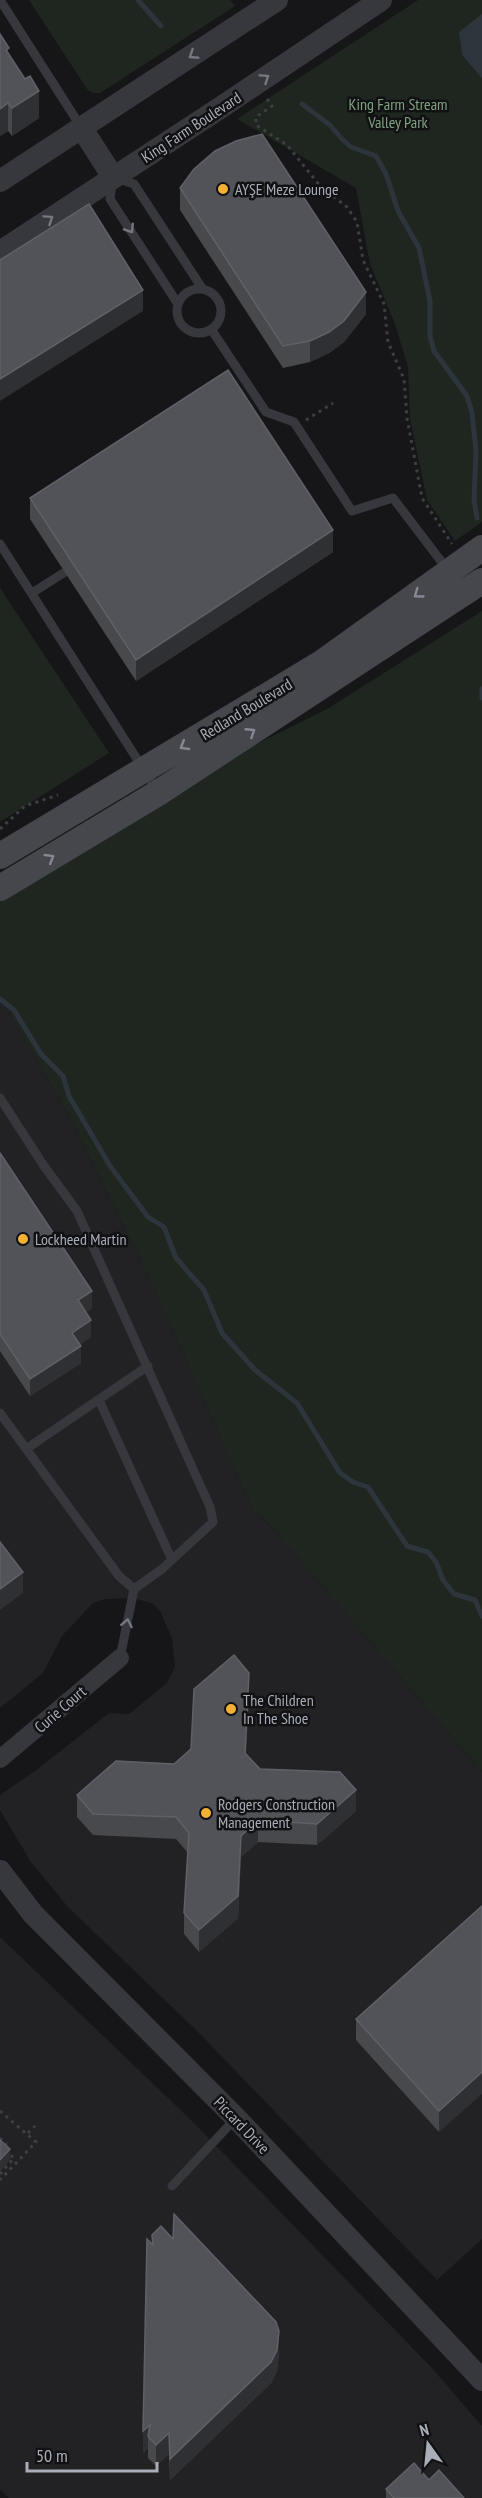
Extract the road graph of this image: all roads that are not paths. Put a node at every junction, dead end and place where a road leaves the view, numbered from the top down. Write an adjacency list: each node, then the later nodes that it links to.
1 (0, 0): 4 (lane)
2 (277, 0): 4 (street, one-way to 4)
3 (381, 0): 5 (street, King Farm Boulevard, one-way to 3)
4 (81, 127): 5 (street); 6 (street)
5 (113, 177): 7 (street, King Farm Boulevard, one-way to 5); 8 (lane); 9 (lane, one-way to 9)
6 (0, 181)
7 (0, 252)
8 (202, 288): 9 (lane); 10 (lane)
9 (178, 303): 10 (lane)
10 (211, 329): 11 (lane)
11 (266, 412): 12 (lane); 15 (lane)
12 (257, 418)
13 (0, 544): 18 (lane)
14 (482, 548): 15 (main road, Redland Boulevard)
15 (452, 560): 19 (main road, Redland Boulevard, one-way to 19)
16 (65, 572): 18 (lane)
17 (482, 581): 20 (main road, Redland Boulevard, one-way to 17)
18 (32, 593): 19 (lane)
19 (145, 770): 20 (lane); 21 (main road, Redland Boulevard)
20 (158, 793): 22 (main road, Redland Boulevard, one-way to 20)
21 (0, 856)
22 (0, 888)
23 (0, 1098): 24 (lane)
24 (148, 1366): 25 (lane); 28 (lane)
25 (99, 1400): 27 (lane); 28 (lane)
26 (0, 1413): 27 (lane)
27 (26, 1449): 29 (lane)
28 (172, 1560): 29 (lane)
29 (134, 1589): 30 (lane, one-way to 29)
30 (120, 1658): 31 (street, Curie Court)
31 (0, 1759)
32 (0, 1871): 33 (street, Piccard Drive)
33 (236, 2118): 34 (lane); 35 (street, Piccard Drive)
34 (172, 2186)
35 (482, 2380)

